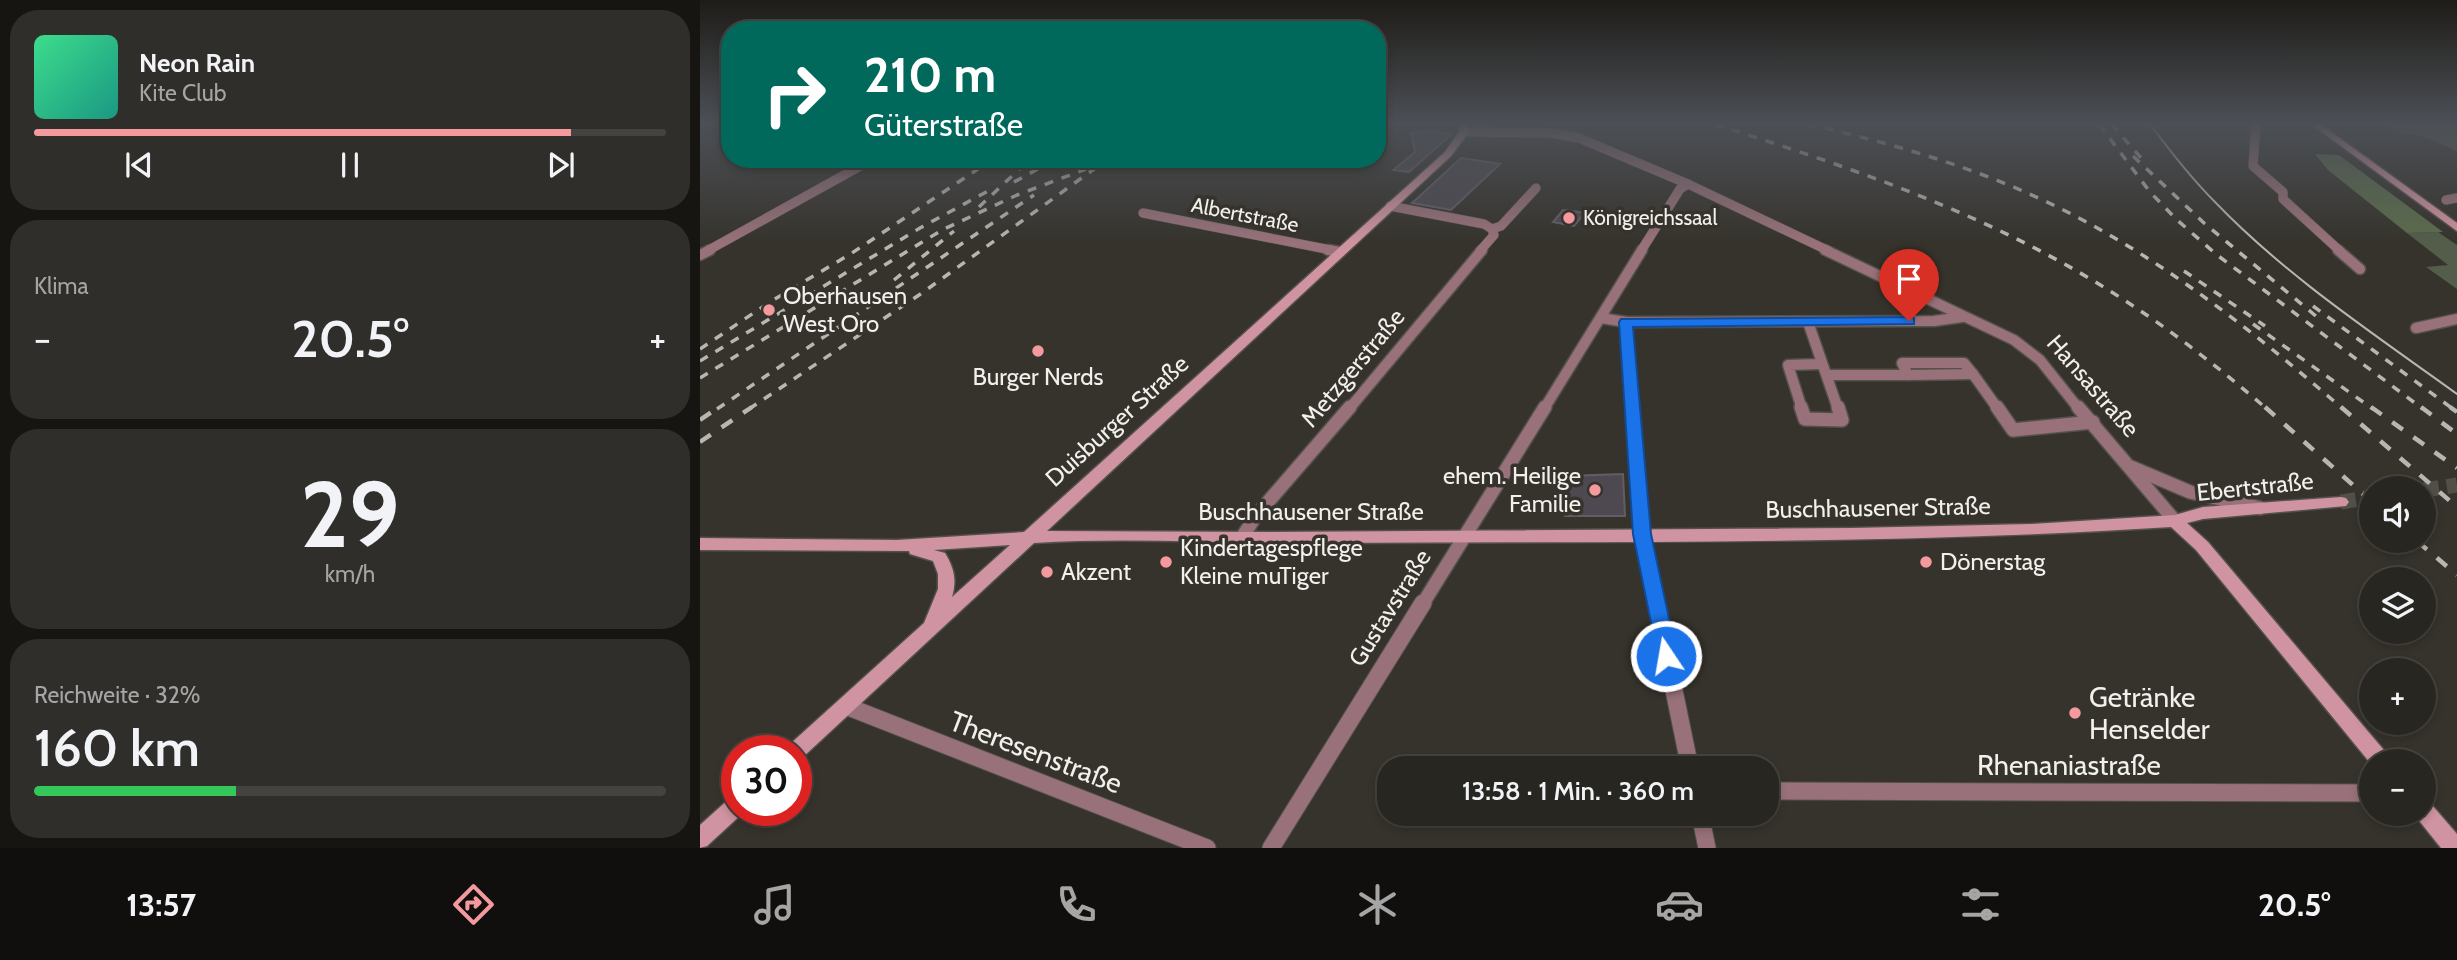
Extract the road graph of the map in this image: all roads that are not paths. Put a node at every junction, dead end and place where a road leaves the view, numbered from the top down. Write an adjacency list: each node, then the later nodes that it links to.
1 (1437, 164): 10 (main road, Duisburger Straße)
2 (1639, 164): 6 (street, Hansastraße)
3 (2253, 164): 16 (street)
4 (2369, 164): 12 (main road)
5 (857, 168): 15 (street)
6 (1688, 184): 17 (street, Hansastraße); 18 (street, Gustavstraße)
7 (1536, 188): 13 (street, Metzgerstraße)
8 (2457, 198): 9 (street)
9 (2446, 200)
10 (1390, 206): 13 (street); 14 (main road, Duisburger Straße)
11 (1143, 213): 14 (street, Albertstraße)
12 (2457, 228)
13 (1492, 229): 31 (street, Metzgerstraße)
14 (1340, 252): 32 (main road, Duisburger Straße)
15 (700, 255)
16 (2360, 270)
17 (1963, 317): 21 (street); 24 (street, Hansastraße)
18 (1601, 318): 20 (street); 30 (street, Gustavstraße)
19 (2457, 319): 22 (street)
20 (1626, 322): 21 (street); 29 (street)
21 (1808, 322): 23 (street)
22 (2416, 328)
23 (1824, 370): 23 (street); 24 (street)
24 (2093, 422): 25 (street, Hansastraße)
25 (2126, 465): 27 (street); 28 (street, Hansastraße)
26 (2342, 502): 27 (main road, Ebertstraße)
27 (2260, 508): 28 (main road, Ebertstraße)
28 (2175, 521): 29 (main road, Buschhausener Straße); 38 (main road, Hansastraße)
29 (1642, 534): 30 (main road, Buschhausener Straße); 39 (street)
30 (1464, 535): 31 (main road, Buschhausener Straße); 47 (street, Gustavstraße)
31 (1243, 536): 32 (main road, Buschhausener Straße)
32 (1025, 540): 34 (main road, Buschhausener Straße); 35 (main road, Duisburger Straße)
33 (700, 544): 34 (main road, Buschhausener Straße)
34 (897, 546): 35 (main road)
35 (923, 635): 36 (main road, Duisburger Straße)
36 (846, 706): 37 (main road, Duisburger Straße); 46 (street, Theresenstraße)
37 (812, 737)
38 (2371, 749)
39 (1688, 756)
40 (1779, 791): 41 (street, Rhenaniastraße)
41 (2359, 793)
42 (721, 820): 45 (main road)
43 (2436, 825): 49 (main road)
44 (1702, 826): 48 (street)
45 (700, 839)
46 (1208, 848)
47 (1272, 848)
48 (1707, 848)
49 (2455, 848)

